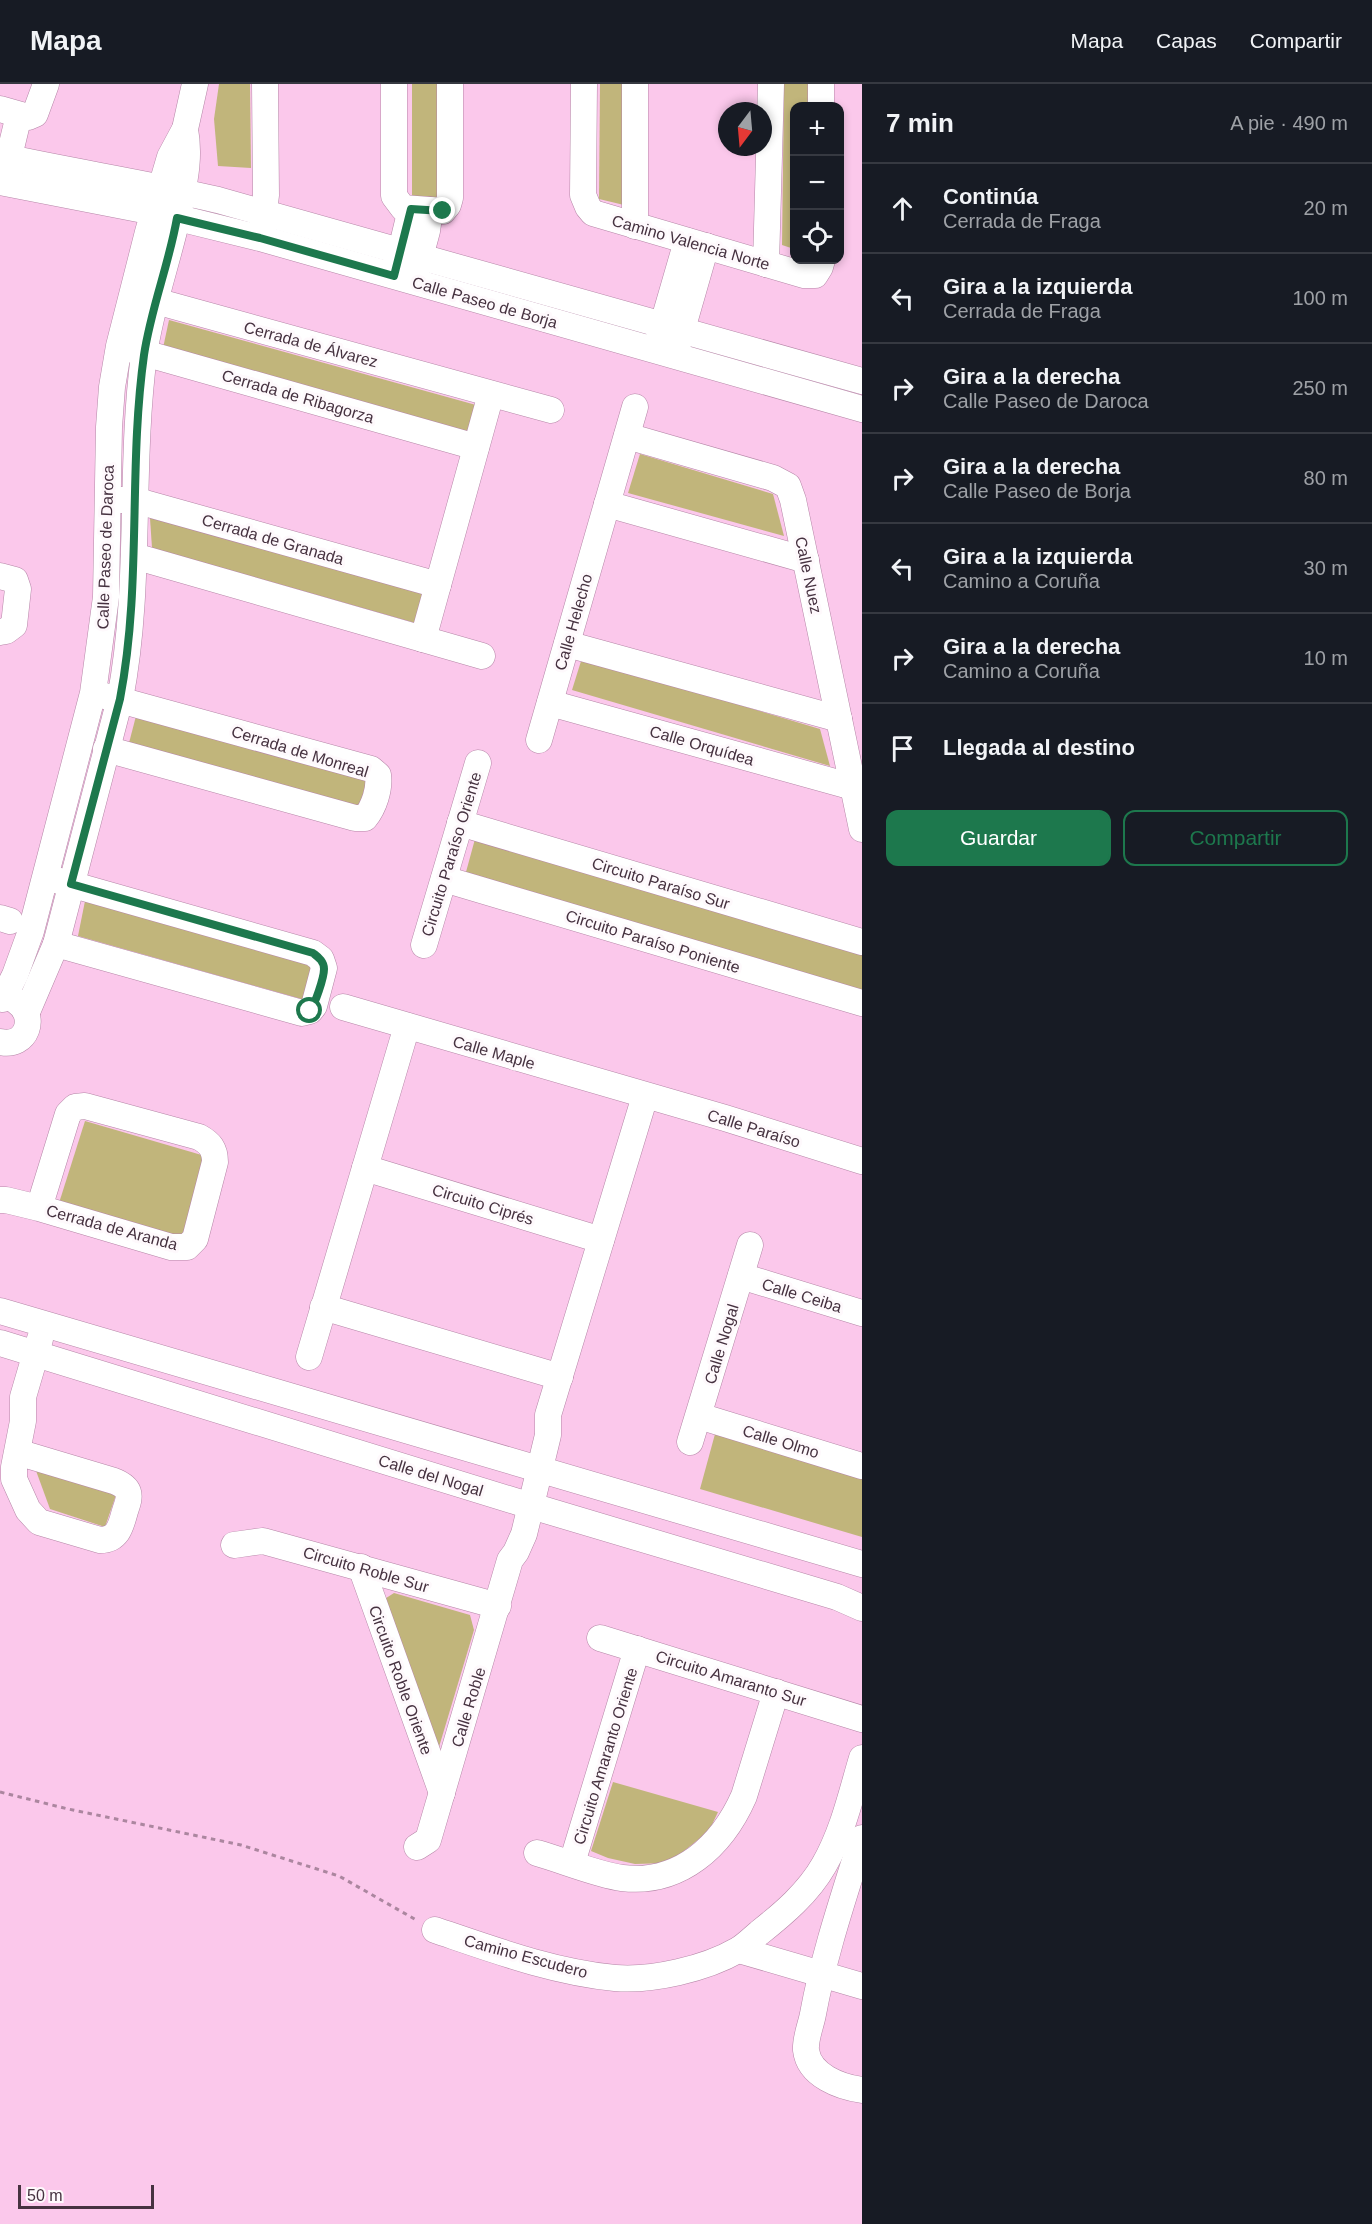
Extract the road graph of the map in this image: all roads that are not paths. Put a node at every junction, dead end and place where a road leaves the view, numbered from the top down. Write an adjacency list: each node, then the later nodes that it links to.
1 (46, 84): 11 (street)
2 (195, 84): 14 (street, Calle Paseo de Daroca)
3 (265, 84): 16 (street)
4 (394, 84): 15 (street)
5 (450, 84): 15 (street)
6 (584, 84): 18 (street, Camino Valencia Norte)
7 (635, 84): 18 (street)
8 (771, 84): 22 (street)
9 (821, 84): 10 (street)
10 (821, 102)
11 (5, 112): 12 (street)
12 (4, 157): 13 (street); 14 (street, Calle Paseo de Borja)
13 (1, 182): 17 (street, Calle Paseo de Borja)
14 (172, 189): 16 (street, Calle Paseo de Borja); 17 (street, Calle Paseo de Daroca)
15 (421, 209): 21 (street)
16 (266, 212): 19 (street); 21 (street, Calle Paseo de Borja)
17 (166, 215): 19 (street, Calle Paseo de Borja); 25 (street, Calle Paseo de Daroca); 26 (street, Calle Paseo de Daroca)
18 (635, 226): 20 (street, Camino Valencia Norte)
19 (260, 238): 24 (street, Calle Paseo de Borja)
20 (696, 244): 22 (street, Camino Valencia Norte); 27 (street)
21 (411, 254): 24 (street); 27 (street, Calle Paseo de Borja)
22 (766, 264): 23 (street, Camino Valencia Norte)
23 (821, 264)
24 (404, 279): 30 (street, Calle Paseo de Borja)
25 (130, 294): 26 (street, Cerrada de Álvarez); 28 (street, Calle Paseo de Daroca)
26 (156, 301): 29 (street, Calle Paseo de Daroca); 32 (street, Cerrada de Álvarez)
27 (672, 327): 30 (street); 31 (street, Calle Paseo de Borja)
28 (119, 346): 29 (street, Cerrada de Ribagorza); 38 (street, Calle Paseo de Daroca)
29 (144, 353): 37 (street, Cerrada de Ribagorza); 39 (street, Calle Paseo de Daroca)
30 (665, 353): 34 (street, Calle Paseo de Borja)
31 (862, 381)
32 (491, 394): 35 (street, Cerrada de Álvarez); 37 (street)
33 (635, 407): 36 (street, Calle Helecho)
34 (862, 409)
35 (551, 410)
36 (627, 436): 40 (street, Calle Helecho); 42 (street, Calle Nuez)
37 (476, 447): 44 (street)
38 (108, 500): 39 (street, Cerrada de Granada); 45 (street, Calle Paseo de Daroca)
39 (134, 500): 41 (street, Calle Paseo de Daroca); 44 (street, Cerrada de Granada)
40 (607, 504): 42 (street); 49 (street, Calle Helecho)
41 (134, 556): 46 (street, Calle Paseo de Daroca); 48 (street)
42 (806, 560): 54 (street, Calle Nuez)
43 (0, 576): 47 (street)
44 (438, 585): 48 (street)
45 (104, 616): 46 (street); 51 (street, Calle Paseo de Daroca)
46 (132, 619): 52 (street, Calle Paseo de Daroca)
47 (0, 632)
48 (423, 639): 50 (street)
49 (567, 644): 53 (street, Calle Helecho); 54 (street)
50 (482, 656)
51 (93, 693): 52 (street, Cerrada de Monreal); 61 (street, Calle Paseo de Daroca)
52 (120, 699): 56 (street, Calle Paseo de Daroca); 56 (street, Cerrada de Monreal)
53 (550, 703): 55 (street, Calle Helecho); 58 (street, Calle Orquídea)
54 (839, 719): 58 (street, Calle Nuez)
55 (539, 740)
56 (106, 748): 63 (street, Calle Paseo de Daroca)
57 (478, 764): 59 (street, Circuito Paraíso Oriente)
58 (853, 788): 60 (street, Calle Nuez)
59 (460, 823): 62 (street, Circuito Paraíso Oriente); 64 (street, Circuito Paraíso Sur)
60 (862, 829)
61 (44, 877): 63 (street); 67 (street, Calle Paseo de Daroca)
62 (444, 879): 66 (street, Circuito Paraíso Oriente); 68 (street, Circuito Paraíso Poniente)
63 (71, 884): 65 (street, Calle Paseo de Daroca); 65 (street)
64 (862, 942)
65 (56, 944): 70 (street, Calle Paseo de Daroca)
66 (424, 945)
67 (2, 999): 70 (street)
68 (862, 1003)
69 (343, 1007): 71 (street, Calle Maple)
70 (27, 1012): 72 (street, Calle Paseo de Daroca)
71 (407, 1026): 73 (street, Calle Maple); 75 (street)
72 (2, 1048)
73 (645, 1096): 74 (street, Calle Paraíso); 78 (street)
74 (862, 1161)
75 (365, 1168): 78 (street, Circuito Ciprés); 81 (street)
76 (2, 1197): 77 (street, Cerrada de Aranda)
77 (39, 1208): 77 (street, Cerrada de Aranda)
78 (602, 1240): 88 (street)
79 (750, 1245): 80 (street, Calle Nogal)
80 (741, 1276): 83 (street, Calle Ceiba); 89 (street, Calle Nogal)
81 (324, 1307): 87 (street); 88 (street)
82 (0, 1311): 84 (street, Calle del Nogal)
83 (862, 1313)
84 (52, 1327): 86 (street); 93 (street, Calle del Nogal)
85 (0, 1343): 86 (street, Calle del Nogal)
86 (43, 1356): 91 (street); 94 (street, Calle del Nogal)
87 (309, 1357)
88 (560, 1377): 93 (street)
89 (699, 1416): 90 (street, Calle Nogal); 92 (street, Calle Olmo)
90 (690, 1442)
91 (17, 1452): 91 (street)
92 (862, 1466)
93 (533, 1469): 94 (street, Calle Roble); 96 (street, Calle del Nogal)
94 (524, 1504): 98 (street, Calle Roble); 99 (street, Calle del Nogal)
95 (234, 1545): 97 (street, Circuito Roble Sur)
96 (862, 1564)
97 (360, 1567): 98 (street, Circuito Roble Sur); 105 (street, Circuito Roble Oriente)
98 (498, 1606): 105 (street, Calle Roble)
99 (862, 1608)
100 (600, 1638): 101 (street, Circuito Amaranto Sur)
101 (637, 1649): 102 (street, Circuito Amaranto Sur); 109 (street, Circuito Amaranto Oriente)
102 (776, 1692): 103 (street, Circuito Amaranto Sur); 109 (street)
103 (862, 1719)
104 (862, 1758): 111 (street, Camino Escudero)
105 (441, 1793): 107 (street, Calle Roble)
106 (862, 1838): 112 (street)
107 (417, 1847)
108 (537, 1853): 109 (street)
109 (572, 1863)
110 (435, 1930): 111 (street, Camino Escudero)
111 (739, 1950): 112 (street)
112 (821, 1974): 113 (street); 114 (street)
113 (862, 1986)
114 (862, 2090)

